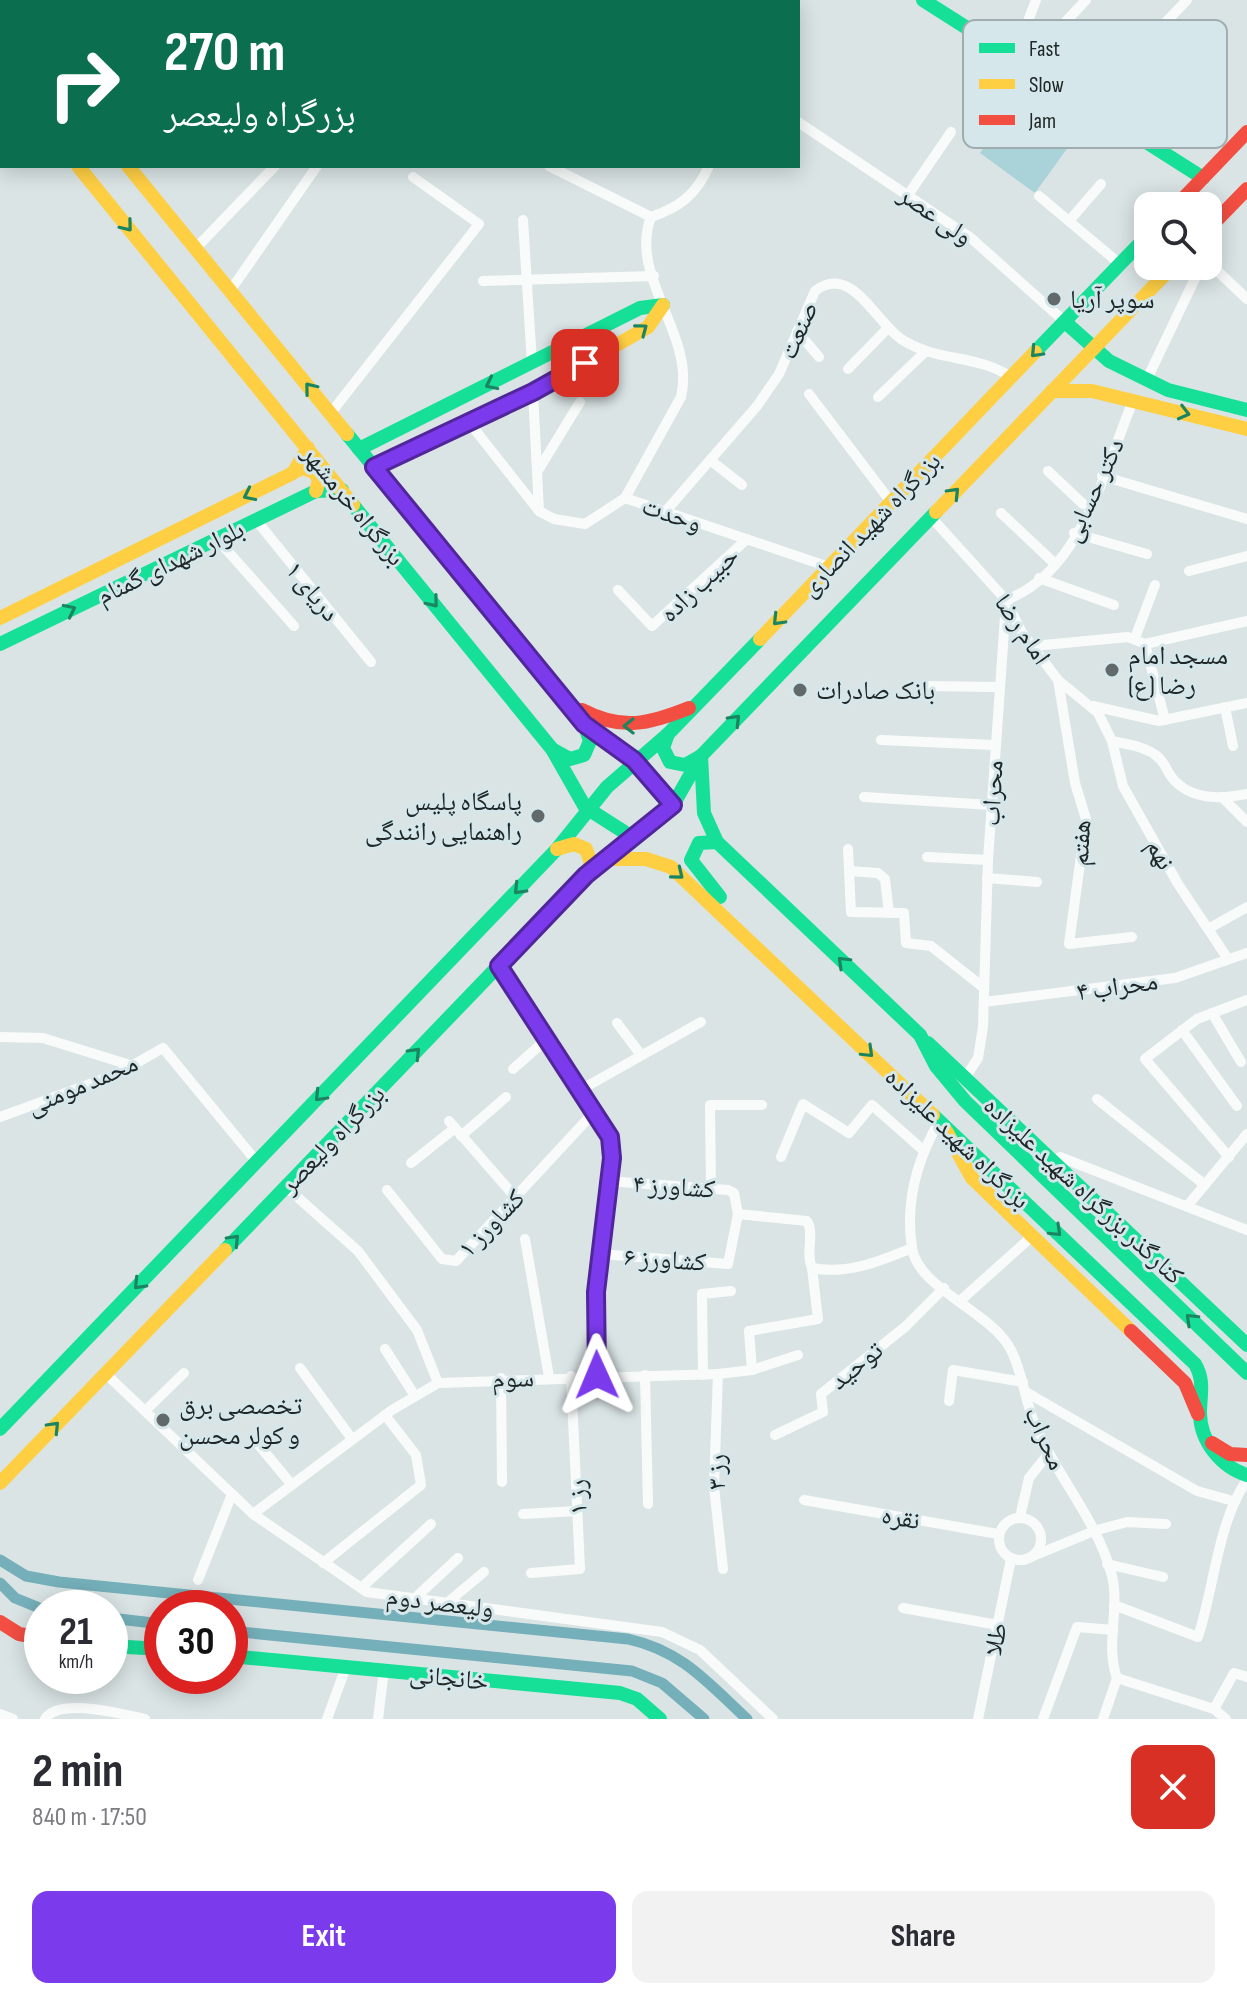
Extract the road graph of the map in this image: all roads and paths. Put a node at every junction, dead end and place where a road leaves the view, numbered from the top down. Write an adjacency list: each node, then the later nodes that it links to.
1 (923, 0): 8 (main road)
2 (1036, 0): 5 (street)
3 (1086, 0): 6 (street)
4 (1187, 0): 7 (street)
5 (1031, 20)
6 (1065, 20)
7 (1168, 20)
8 (963, 26)
9 (800, 123): 24 (street, ولی عصر)
10 (951, 132): 24 (street)
11 (1244, 142): 20 (main road)
12 (1156, 148): 20 (main road)
13 (80, 168): 65 (main road, بزرگراه خرمشهر, one-way to 65)
14 (130, 168): 30 (main road, بزرگراه خرمشهر)
15 (273, 168): 30 (street)
16 (316, 168): 39 (street)
17 (553, 168): 27 (street)
18 (706, 168): 27 (street)
19 (413, 177): 61 (street)
20 (1203, 178): 23 (main road)
21 (1101, 184): 29 (street)
22 (1247, 189): 26 (main road)
23 (1190, 192)
24 (908, 195): 42 (street, ولی عصر)
25 (1039, 196): 29 (street)
26 (1222, 215)
27 (651, 217): 34 (street)
28 (523, 220): 35 (street)
29 (1069, 221): 32 (street)
30 (195, 249): 39 (main road, بزرگراه خرمشهر)
31 (1134, 250): 32 (main road, بزرگراه شهید انصاری)
32 (1120, 264): 42 (main road, بزرگراه شهید انصاری)
33 (1222, 275): 40 (street)
34 (654, 276): 35 (street); 41 (street)
35 (526, 280): 38 (street); 48 (street)
36 (1160, 280): 45 (main road, بزرگراه شهید انصاری)
37 (1194, 280): 51 (street)
38 (483, 281)
39 (230, 291): 61 (main road, بزرگراه خرمشهر, one-way to 39)
40 (1247, 299)
41 (663, 305): 48 (main road); 55 (main road, one-way to 41); 77 (street)
42 (1065, 322): 45 (main road); 50 (main road, بزرگراه شهید انصاری, one-way to 50)
43 (888, 328): 44 (street, صنعت); 46 (street, صنعت); 49 (street)
44 (797, 331): 47 (street); 68 (street, صنعت)
45 (1094, 348): 51 (main road); 53 (main road, بزرگراه شهید انصاری)
46 (924, 353): 50 (street, صنعت); 57 (street)
47 (819, 357)
48 (532, 364): 64 (main road, one-way to 64)
49 (848, 369)
50 (1011, 377): 78 (main road, بزرگراه شهید انصاری)
51 (1147, 379): 52 (main road)
52 (1168, 390): 54 (main road); 60 (main road)
53 (1052, 391): 54 (main road); 83 (main road, بزرگراه شهید انصاری, one-way to 53)
54 (1092, 391): 58 (main road)
55 (533, 392): 62 (main road); 70 (street)
56 (809, 394): 78 (street)
57 (878, 397)
58 (1130, 400): 63 (main road, one-way to 63); 73 (street, دکتر حسابی); 79 (street, دکتر حسابی)
59 (580, 402): 70 (street)
60 (1247, 410)
61 (330, 414): 66 (main road, بزرگراه خرمشهر)
62 (468, 421): 67 (main road); 80 (street)
63 (1247, 429)
64 (393, 433): 66 (main road); 67 (main road)
65 (308, 448): 71 (main road); 75 (main road, بزرگراه خرمشهر)
66 (359, 449): 69 (main road, بزرگراه خرمشهر)
67 (401, 454): 69 (main road)
68 (710, 460): 74 (street); 81 (street, صنعت)
69 (374, 467): 109 (main road, بزرگراه خرمشهر)
70 (538, 470): 80 (street)
71 (296, 471): 76 (main road); 99 (main road, بلوار شهدای گمنام, one-way to 99)
72 (1048, 471): 79 (street)
73 (1102, 476): 84 (street); 86 (street, دکتر حسابی)
74 (742, 485)
75 (342, 490): 76 (main road, بلوار شهدای گمنام); 121 (main road, بزرگراه خرمشهر, one-way to 121)
76 (316, 491): 85 (main road, بلوار شهدای گمنام)
77 (625, 498): 80 (street, وحدت); 81 (street, وحدت)
78 (891, 502): 92 (main road, بزرگراه شهید انصاری)
79 (1083, 504): 86 (street, دکتر حسابی)
80 (539, 511)
81 (665, 512): 88 (street, وحدت)
82 (1001, 513): 91 (street)
83 (931, 517): 97 (street, امام رضا); 122 (main road, بزرگراه شهید انصاری, one-way to 83)
84 (1247, 519)
85 (256, 520): 87 (main road, بلوار شهدای گمنام); 105 (street, دریای ۱)
86 (1074, 533): 89 (street); 91 (street, دکتر حسابی); 94 (street, دکتر حسابی)
87 (217, 539): 101 (street); 103 (main road, بلوار شهدای گمنام, one-way to 87)
88 (747, 539): 92 (street, وحدت); 96 (street, حبیب زاده)
89 (1147, 554)
90 (1247, 556): 93 (street)
91 (1052, 561): 97 (street, دکتر حسابی)
92 (829, 567): 111 (main road, بزرگراه شهید انصاری, one-way to 111)
93 (1189, 571)
94 (1039, 578): 97 (street, دکتر حسابی); 98 (street)
95 (1155, 585): 102 (street)
96 (618, 590)
97 (1006, 600): 104 (street, امام رضا); 108 (street, محراب)
98 (1114, 605)
99 (0, 618)
100 (1247, 621): 102 (street)
101 (294, 626)
102 (1140, 641): 104 (street); 114 (street)
103 (0, 644)
104 (1033, 646): 106 (street, امام رضا)
105 (371, 662)
106 (1058, 680): 112 (street, امام رضا); 145 (street, هفتم)
107 (924, 686): 108 (street)
108 (998, 687): 119 (street, محراب)
109 (565, 701): 111 (main road, one-way to 109); 115 (main road, بزرگراه خرمشهر)
110 (1247, 703): 113 (street)
111 (696, 705): 116 (main road, بزرگراه شهید انصاری)
112 (1089, 705): 114 (street); 118 (street, امام رضا)
113 (1225, 707): 114 (street); 120 (street)
114 (1165, 720)
115 (584, 724): 121 (main road); 123 (main road, بزرگراه خرمشهر)
116 (668, 734): 122 (main road); 123 (main road, بزرگراه شهید انصاری)
117 (881, 740): 119 (street)
118 (1112, 741): 126 (street); 144 (street, نهم)
119 (994, 745): 128 (street, محراب)
120 (1233, 746)
121 (552, 749): 129 (main road, بزرگراه خرمشهر)
122 (701, 756): 127 (main road, بزرگراه شهید انصاری); 132 (main road, بزرگراه شهید علیزاده)
123 (634, 760): 127 (main road, بزرگراه خرمشهر); 129 (main road, بزرگراه شهید انصاری)
124 (1247, 794): 126 (street)
125 (864, 797): 128 (street)
126 (1222, 797): 130 (street)
127 (673, 805): 131 (main road, بزرگراه ولیعصر)
128 (991, 805): 137 (street, محراب)
129 (585, 807): 131 (main road, بزرگراه خرمشهر); 133 (main road, بزرگراه ولیعصر)
130 (1247, 822)
131 (632, 837): 136 (main road, بزرگراه ولیعصر)
132 (717, 842): 146 (main road); 157 (main road, بزرگراه شهید علیزاده, one-way to 132)
133 (557, 849): 139 (main road); 179 (main road, بزرگراه ولیعصر, one-way to 179)
134 (848, 849): 138 (street)
135 (927, 857): 137 (street)
136 (605, 859): 139 (main road, بزرگراه ولیعصر); 146 (main road, بزرگراه شهید علیزاده, one-way to 146)
137 (988, 860): 140 (street, محراب)
138 (849, 871): 143 (street); 143 (street)
139 (586, 875): 149 (main road, بزرگراه ولیعصر)
140 (987, 878): 141 (street); 150 (street, محراب)
141 (1037, 882)
142 (1247, 907): 144 (street)
143 (889, 913): 150 (street)
144 (1208, 929): 148 (street, نهم)
145 (1132, 937)
146 (748, 938): 172 (main road, بزرگراه شهید علیزاده, one-way to 172)
147 (1247, 953): 148 (street, محراب ۴)
148 (1228, 959): 152 (street, محراب ۴)
149 (499, 966): 159 (street); 183 (main road, بزرگراه ولیعصر, one-way to 149)
150 (984, 988): 152 (street, محراب)
151 (1247, 1000): 153 (street)
152 (984, 1002): 164 (street, محراب)
153 (1212, 1013): 156 (street); 161 (street)
154 (701, 1022): 160 (street)
155 (617, 1023): 160 (street)
156 (1182, 1030): 169 (street); 177 (street)
157 (920, 1035): 164 (main road, کنارگذر بزرگراه شهید علیزاده); 204 (main road, بزرگراه شهید علیزاده, one-way to 157)
158 (0, 1037): 162 (street)
159 (548, 1038): 163 (street); 165 (street)
160 (641, 1055): 165 (street)
161 (1241, 1062)
162 (130, 1065): 171 (street, محمد مومنی); 179 (street, محمد مومنی)
163 (513, 1069)
164 (965, 1078): 178 (main road, کنارگذر بزرگراه شهید علیزاده)
165 (582, 1089): 170 (street)
166 (506, 1097): 173 (street)
167 (1097, 1099): 182 (street)
168 (762, 1105): 184 (street)
169 (1237, 1106)
170 (596, 1110): 181 (street); 186 (street, کشاورز ۱)
171 (0, 1117)
172 (940, 1120): 175 (street); 220 (main road, کنارگذر بزرگراه شهید علیزاده); 220 (main road, بزرگراه شهید علیزاده, one-way to 220)
173 (455, 1128): 180 (street); 186 (street)
174 (1247, 1134): 177 (street)
175 (923, 1150): 176 (street); 192 (street)
176 (781, 1157)
177 (1229, 1157): 182 (street)
178 (1053, 1161): 187 (street); 198 (main road, کنارگذر بزرگراه شهید علیزاده)
179 (257, 1162): 219 (main road, بزرگراه ولیعصر, one-way to 219)
180 (411, 1163)
181 (607, 1181): 184 (street, کشاورز ۴); 193 (street)
182 (1205, 1185): 187 (street)
183 (286, 1187): 205 (main road, بزرگراه ولیعصر, one-way to 183); 213 (street)
184 (711, 1189): 188 (street, کشاورز ۴)
185 (387, 1190): 186 (street, کشاورز ۱)
186 (516, 1198)
187 (1188, 1205): 189 (street)
188 (738, 1214): 193 (street, کشاورز ۶); 194 (street, کشاورز ۴)
189 (1247, 1230)
190 (525, 1239): 211 (street)
191 (1029, 1239): 197 (street)
192 (912, 1248): 194 (street); 195 (street, محراب)
193 (600, 1254): 207 (street)
194 (812, 1268): 202 (street)
195 (944, 1288): 197 (street, محراب); 221 (street, توحید)
196 (731, 1291): 209 (street)
197 (960, 1301): 214 (street, محراب)
198 (1247, 1345)
199 (385, 1349): 215 (street)
200 (798, 1355): 202 (street, سوم)
201 (300, 1368): 222 (street)
202 (752, 1370): 206 (street, سوم)
203 (184, 1373): 217 (street)
204 (1247, 1373)
205 (106, 1374): 217 (street, ولیعصر دوم); 228 (main road, بزرگراه ولیعصر, one-way to 205)
206 (718, 1374): 209 (street, سوم); 247 (street, رز ۳)
207 (597, 1375): 208 (street, سوم); 210 (street, سوم)
208 (645, 1375): 209 (street, سوم); 233 (street)
209 (703, 1375)
210 (571, 1376): 211 (street, سوم); 234 (street, رز ۱)
211 (549, 1377): 212 (street, سوم)
212 (501, 1378): 213 (street, سوم); 227 (street)
213 (438, 1383): 215 (street, سوم)
214 (1024, 1387): 216 (street); 224 (street, محراب); 232 (street)
215 (415, 1396): 218 (street, سوم)
216 (949, 1401)
217 (145, 1411): 230 (street, ولیعصر دوم)
218 (385, 1415): 222 (street, سوم); 245 (street)
219 (0, 1429)
220 (1205, 1433): 225 (main road); 226 (main road)
221 (775, 1435)
222 (352, 1439): 229 (street, سوم)
223 (258, 1444): 229 (street)
224 (1049, 1453): 237 (street); 240 (street, محراب)
225 (1247, 1455)
226 (1247, 1478): 232 (street)
227 (502, 1482)
228 (0, 1483)
229 (292, 1485): 235 (street, سوم)
230 (232, 1494): 235 (street, ولیعصر دوم); 251 (street)
231 (804, 1500): 241 (street, نقره)
232 (1233, 1501): 255 (street)
233 (648, 1504)
234 (577, 1511): 236 (street); 249 (street, رز ۱)
235 (253, 1514): 245 (street, ولیعصر دوم)
236 (523, 1514)
237 (1020, 1517): 241 (street); 244 (street)
238 (431, 1524): 252 (street)
239 (1166, 1524): 240 (street)
240 (1094, 1531): 244 (street); 246 (street, محراب)
241 (998, 1534): 243 (street)
242 (458, 1558): 253 (street)
243 (1011, 1559): 244 (street); 258 (street, طلا)
244 (1026, 1559)
245 (323, 1563): 252 (street, ولیعصر دوم)
246 (1107, 1564): 250 (street); 255 (street, محراب)
247 (723, 1569)
248 (484, 1572): 254 (street)
249 (531, 1573)
250 (1163, 1577)
251 (198, 1580)
252 (361, 1588): 253 (street, ولیعصر دوم)
253 (413, 1600): 254 (street, ولیعصر دوم)
254 (447, 1603): 272 (street, ولیعصر دوم)
255 (1114, 1605): 259 (street, محراب)
256 (903, 1608): 258 (street)
257 (0, 1622): 260 (main road)
258 (998, 1625): 273 (street, طلا)
259 (1113, 1630): 265 (street, محراب); 274 (street)
260 (24, 1635)
261 (248, 1658): 262 (main road, خانجانی)
262 (346, 1667): 263 (main road, خانجانی); 269 (street)
263 (384, 1670): 270 (street); 271 (main road, خانجانی)
264 (1247, 1677): 266 (street)
265 (1117, 1678): 266 (street); 275 (street)
266 (1214, 1709): 276 (street)
267 (45, 1719): 268 (street)
268 (145, 1719)
269 (327, 1719)
270 (378, 1719)
271 (660, 1719)
272 (773, 1719)
273 (978, 1719)
274 (1043, 1719)
275 (1103, 1719)
276 (1226, 1719)

